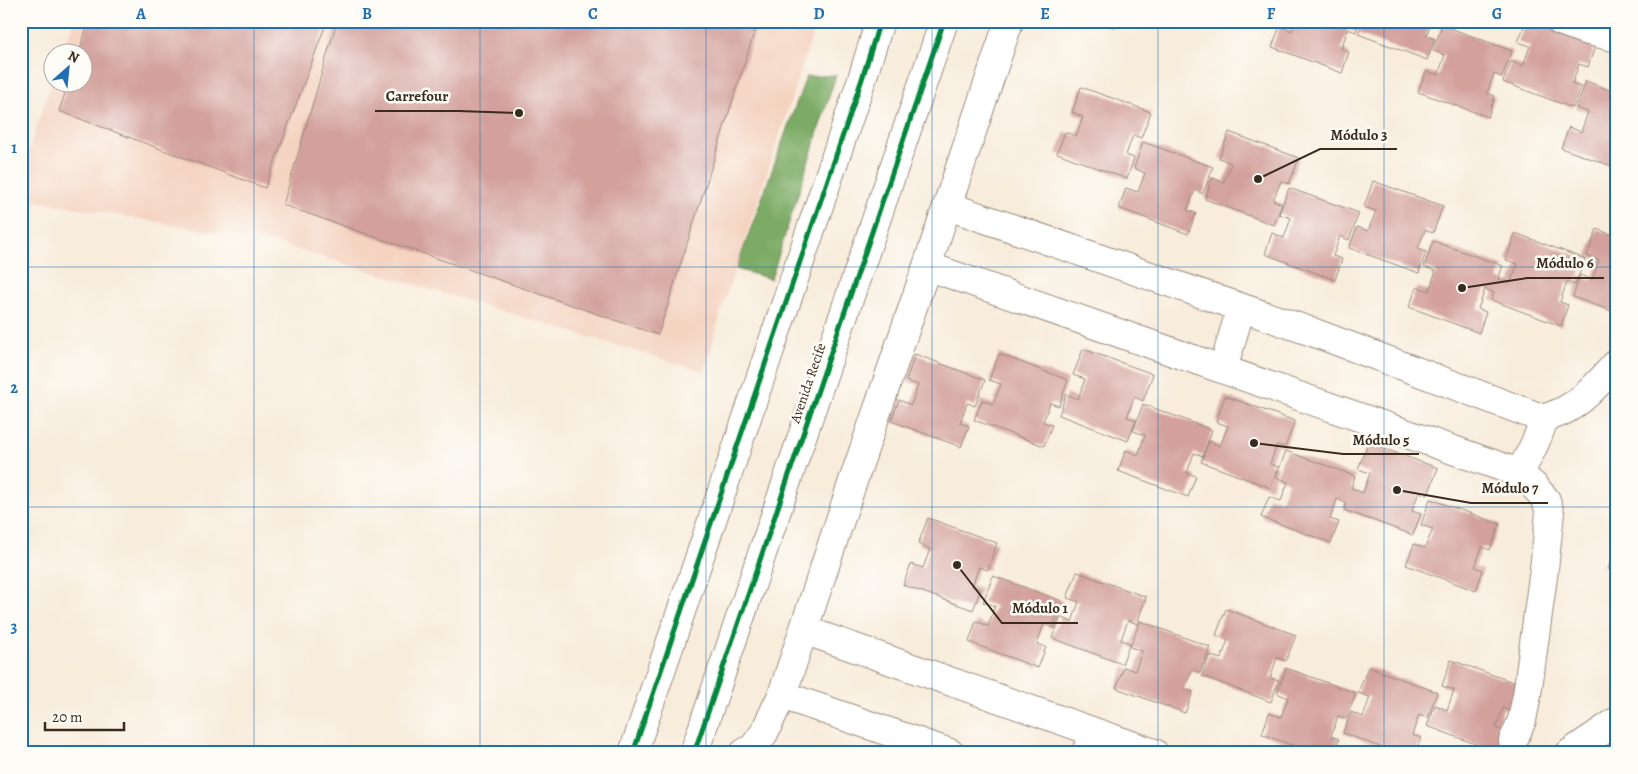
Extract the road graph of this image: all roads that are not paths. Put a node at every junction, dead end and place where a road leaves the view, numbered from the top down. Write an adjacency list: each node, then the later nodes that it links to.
1 (880, 21): 18 (main road)
2 (944, 21): 19 (main road, Avenida Recife)
3 (1009, 21): 6 (main road)
4 (1560, 21): 5 (main road)
5 (1617, 38)
6 (948, 206): 7 (main road); 8 (main road)
7 (928, 266): 10 (main road); 13 (main road)
8 (1241, 308): 10 (main road); 11 (main road)
9 (1617, 363): 11 (main road)
10 (1222, 369): 12 (main road)
11 (1544, 419): 12 (main road)
12 (1519, 473): 16 (main road)
13 (804, 630): 14 (main road); 17 (main road)
14 (782, 695): 20 (main road); 21 (main road)
15 (1617, 721): 23 (main road)
16 (1513, 741)
17 (1090, 742): 22 (main road)
18 (633, 753)
19 (694, 753)
20 (744, 753)
21 (950, 753)
22 (1154, 753)
23 (1570, 753)

